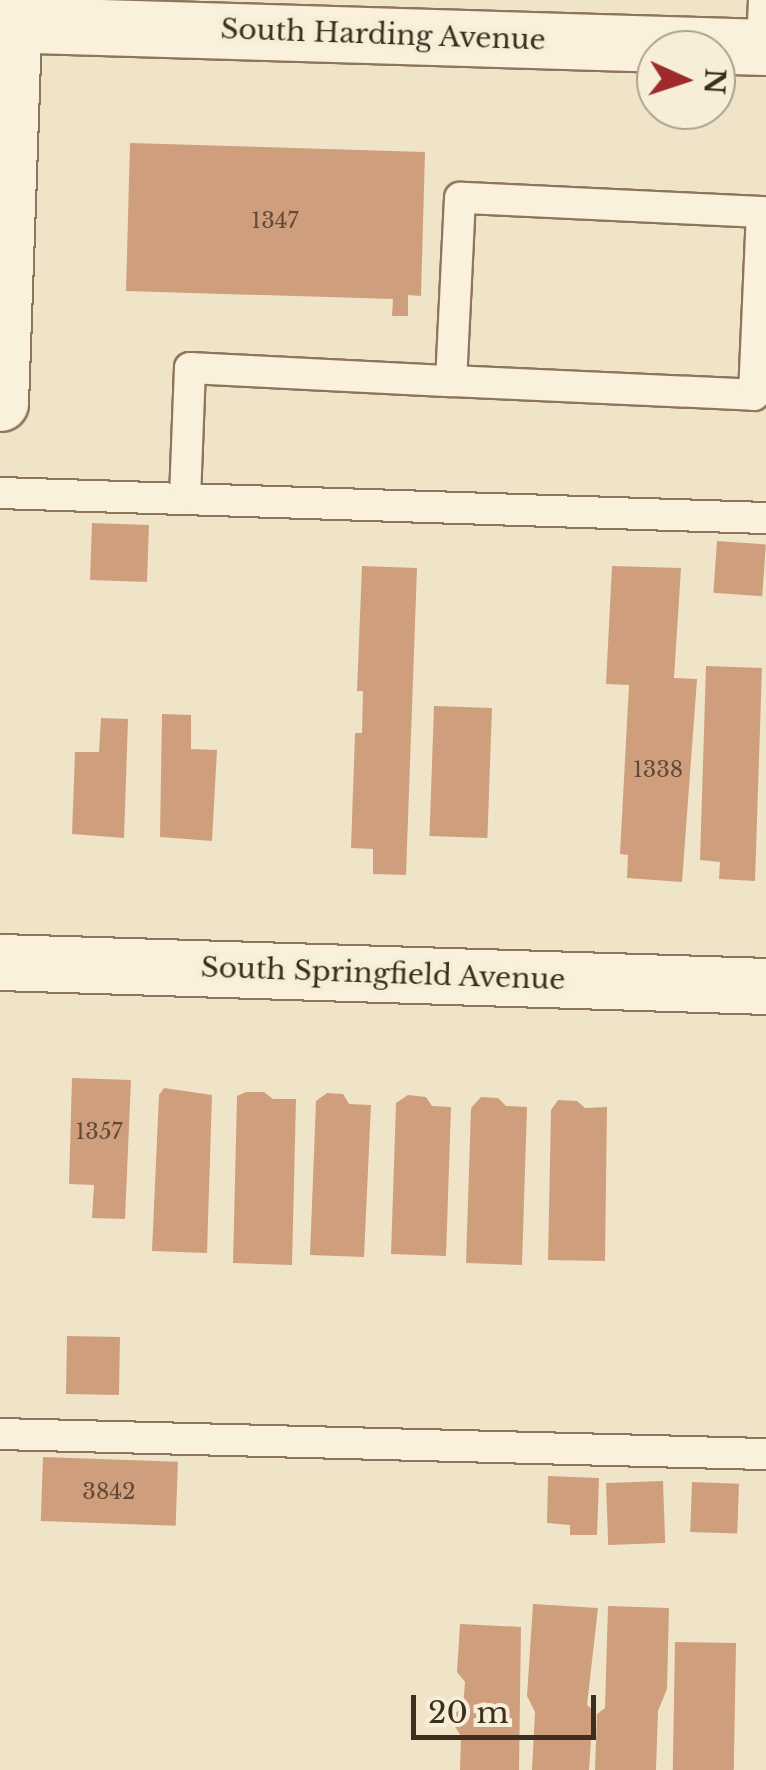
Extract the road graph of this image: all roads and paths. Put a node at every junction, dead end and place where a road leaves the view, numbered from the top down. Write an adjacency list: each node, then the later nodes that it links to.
1 (9, 16): 2 (street, South Harding Avenue); 4 (street)
2 (764, 31)
3 (451, 381): 3 (lane); 6 (lane)
4 (0, 403)
5 (0, 492): 6 (lane)
6 (185, 498): 7 (lane)
7 (766, 518)
8 (0, 962): 9 (street, South Springfield Avenue)
9 (766, 986)
10 (0, 1434): 11 (lane)
11 (766, 1454)

